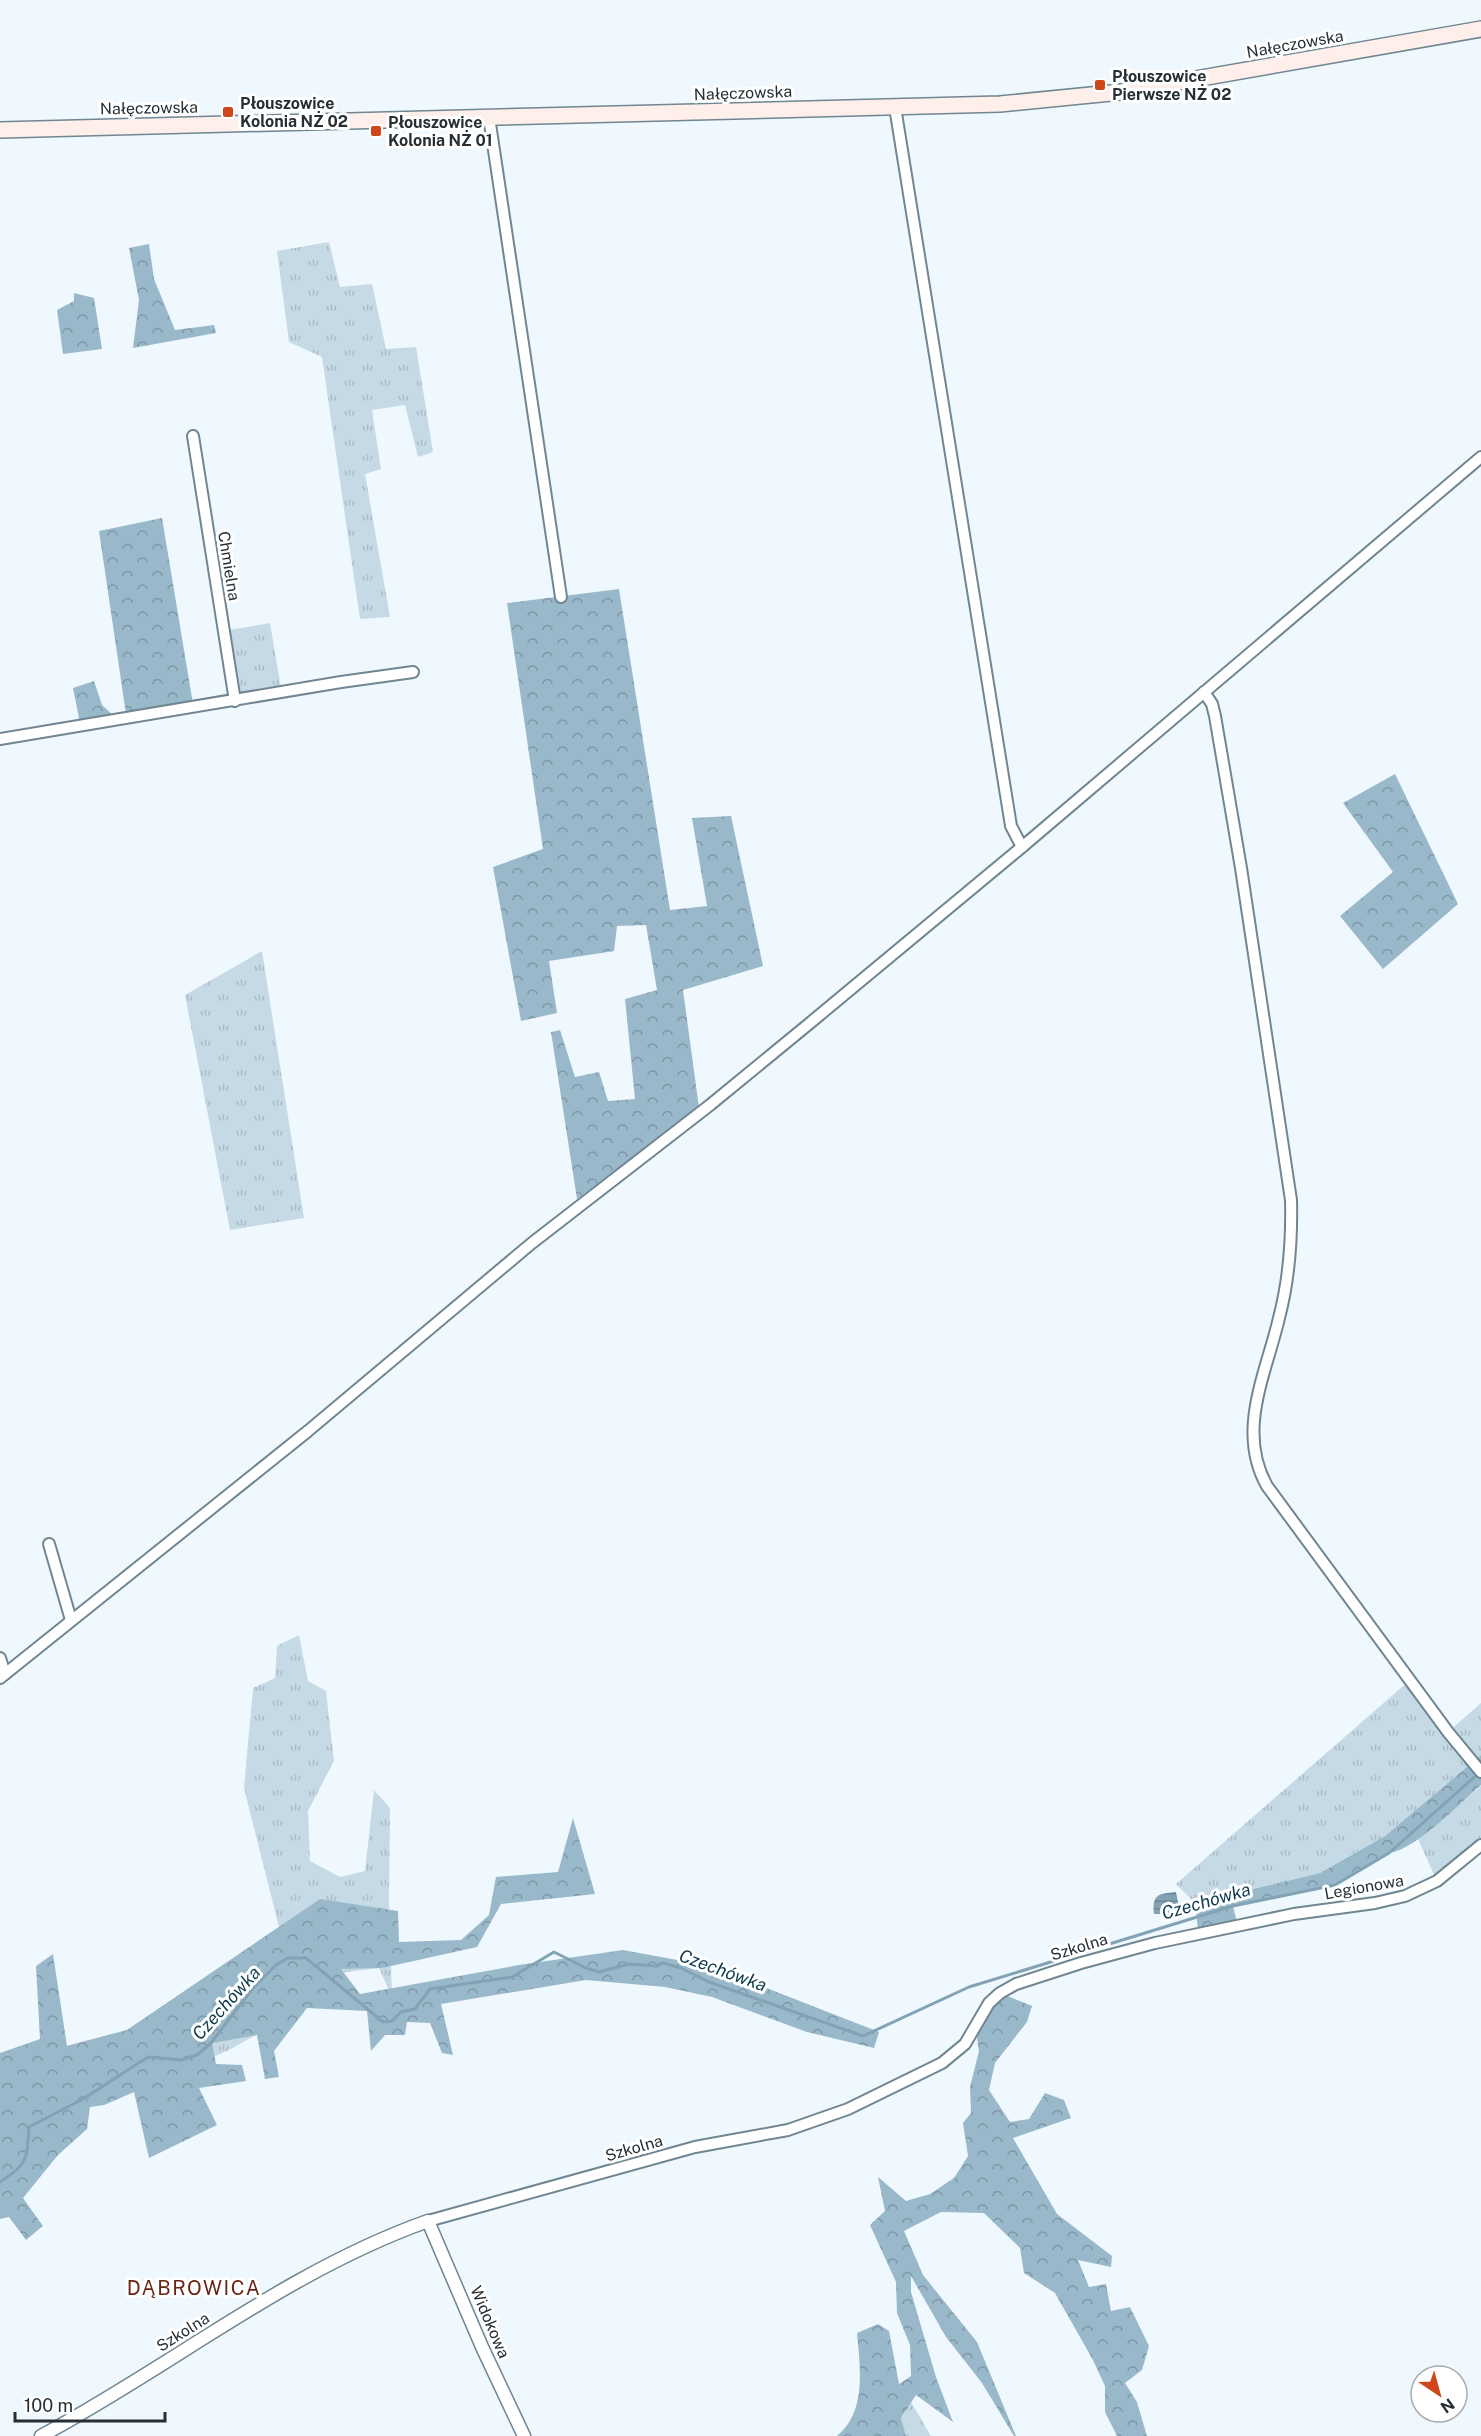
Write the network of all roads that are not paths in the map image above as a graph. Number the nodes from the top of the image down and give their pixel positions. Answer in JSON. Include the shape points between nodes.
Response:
{"nodes":[{"id":1,"x":1481,"y":29,"type":"edge"},
{"id":2,"x":895,"y":107,"type":"junction"},
{"id":3,"x":489,"y":117,"type":"junction"},
{"id":4,"x":0,"y":130,"type":"edge"},
{"id":5,"x":193,"y":436,"type":"dead end"},
{"id":6,"x":1481,"y":457,"type":"edge"},
{"id":7,"x":561,"y":597,"type":"dead end"},
{"id":8,"x":413,"y":672,"type":"dead end"},
{"id":9,"x":1203,"y":692,"type":"junction"},
{"id":10,"x":235,"y":701,"type":"junction"},
{"id":11,"x":0,"y":740,"type":"edge"},
{"id":12,"x":1022,"y":847,"type":"junction"},
{"id":13,"x":49,"y":1544,"type":"dead end"},
{"id":14,"x":71,"y":1620,"type":"junction"},
{"id":15,"x":0,"y":1658,"type":"edge"},
{"id":16,"x":3,"y":1676,"type":"edge"},
{"id":17,"x":1481,"y":1772,"type":"edge"},
{"id":18,"x":1481,"y":1845,"type":"edge"},
{"id":19,"x":1237,"y":1926,"type":"joint"},
{"id":20,"x":428,"y":2221,"type":"junction"},
{"id":21,"x":41,"y":2436,"type":"edge"},
{"id":22,"x":524,"y":2436,"type":"edge"}],
"edges":[{"from":1,"to":2,"type":"main road","name":"Nałęczowska","via":[[1110,93],[1000,104]]},
{"from":2,"to":3,"type":"main road","name":"Nałęczowska"},
{"from":2,"to":12,"type":"street","via":[[1011,826]]},
{"from":3,"to":4,"type":"main road","name":"Nałęczowska"},
{"from":3,"to":7,"type":"street"},
{"from":5,"to":10,"type":"street","name":"Chmielna"},
{"from":6,"to":9,"type":"street"},
{"from":8,"to":10,"type":"street"},
{"from":9,"to":12,"type":"street"},
{"from":9,"to":17,"type":"street","via":[[1215,716],[1291,1200],[1286,1281],[1260,1385],[1254,1428],[1255,1459],[1267,1486]]},
{"from":10,"to":11,"type":"street"},
{"from":12,"to":14,"type":"street","via":[[725,1093],[532,1243],[308,1431]]},
{"from":13,"to":14,"type":"street"},
{"from":14,"to":16,"type":"street"},
{"from":15,"to":16,"type":"street"},
{"from":18,"to":19,"type":"street","name":"Legionowa","via":[[1437,1881],[1405,1896]]},
{"from":19,"to":20,"type":"street","name":"Szkolna","via":[[1155,1942],[1016,1984],[988,2003],[965,2044],[942,2063],[848,2109],[788,2130],[695,2147]]},
{"from":20,"to":21,"type":"street","name":"Szkolna","via":[[378,2240],[301,2278]]},
{"from":20,"to":22,"type":"street","name":"Widokowa"}]}
